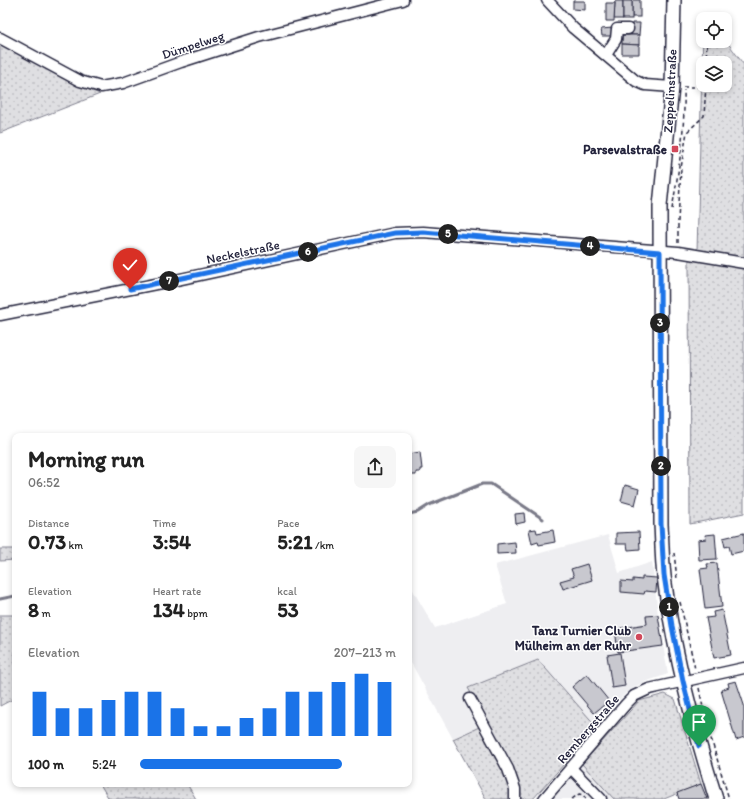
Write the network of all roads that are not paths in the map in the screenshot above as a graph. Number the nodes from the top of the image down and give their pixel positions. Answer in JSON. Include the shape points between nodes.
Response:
{"nodes":[{"id":1,"x":403,"y":0,"type":"edge"},
{"id":2,"x":547,"y":0,"type":"edge"},
{"id":3,"x":674,"y":0,"type":"edge"},
{"id":4,"x":628,"y":29,"type":"dead end"},
{"id":5,"x":0,"y":38,"type":"edge"},
{"id":6,"x":606,"y":56,"type":"junction"},
{"id":7,"x":680,"y":85,"type":"junction"},
{"id":8,"x":660,"y":252,"type":"junction"},
{"id":9,"x":744,"y":263,"type":"edge"},
{"id":10,"x":0,"y":315,"type":"edge"},
{"id":11,"x":744,"y":668,"type":"edge"},
{"id":12,"x":683,"y":681,"type":"junction"},
{"id":13,"x":470,"y":699,"type":"dead end"},
{"id":14,"x":571,"y":768,"type":"junction"},
{"id":15,"x":516,"y":799,"type":"edge"},
{"id":16,"x":544,"y":799,"type":"edge"},
{"id":17,"x":601,"y":799,"type":"edge"},
{"id":18,"x":716,"y":799,"type":"edge"}],
"edges":[{"from":1,"to":5,"type":"street","name":"Dümpelweg","via":[[259,37],[123,83],[101,87],[80,81]]},
{"from":2,"to":6,"type":"street","via":[[572,28]]},
{"from":3,"to":7,"type":"main road","name":"Zeppelinstraße"},
{"from":4,"to":6,"type":"street","via":[[617,29],[616,39]]},
{"from":6,"to":7,"type":"street","via":[[636,81],[645,85]]},
{"from":7,"to":8,"type":"main road","name":"Zeppelinstraße","via":[[660,206]]},
{"from":8,"to":9,"type":"street","name":"Neckelstraße","via":[[678,252]]},
{"from":8,"to":10,"type":"street","name":"Neckelstraße","via":[[423,232],[395,233]]},
{"from":8,"to":12,"type":"main road","name":"Zeppelinstraße","via":[[661,524],[664,575]]},
{"from":11,"to":12,"type":"street","name":"Rembergstraße"},
{"from":12,"to":14,"type":"street","name":"Rembergstraße","via":[[649,689],[634,696]]},
{"from":12,"to":18,"type":"main road","name":"Zeppelinstraße","via":[[699,746]]},
{"from":13,"to":15,"type":"street","via":[[508,769]]},
{"from":14,"to":16,"type":"street","name":"Rembergstraße"},
{"from":14,"to":17,"type":"street"}]}
